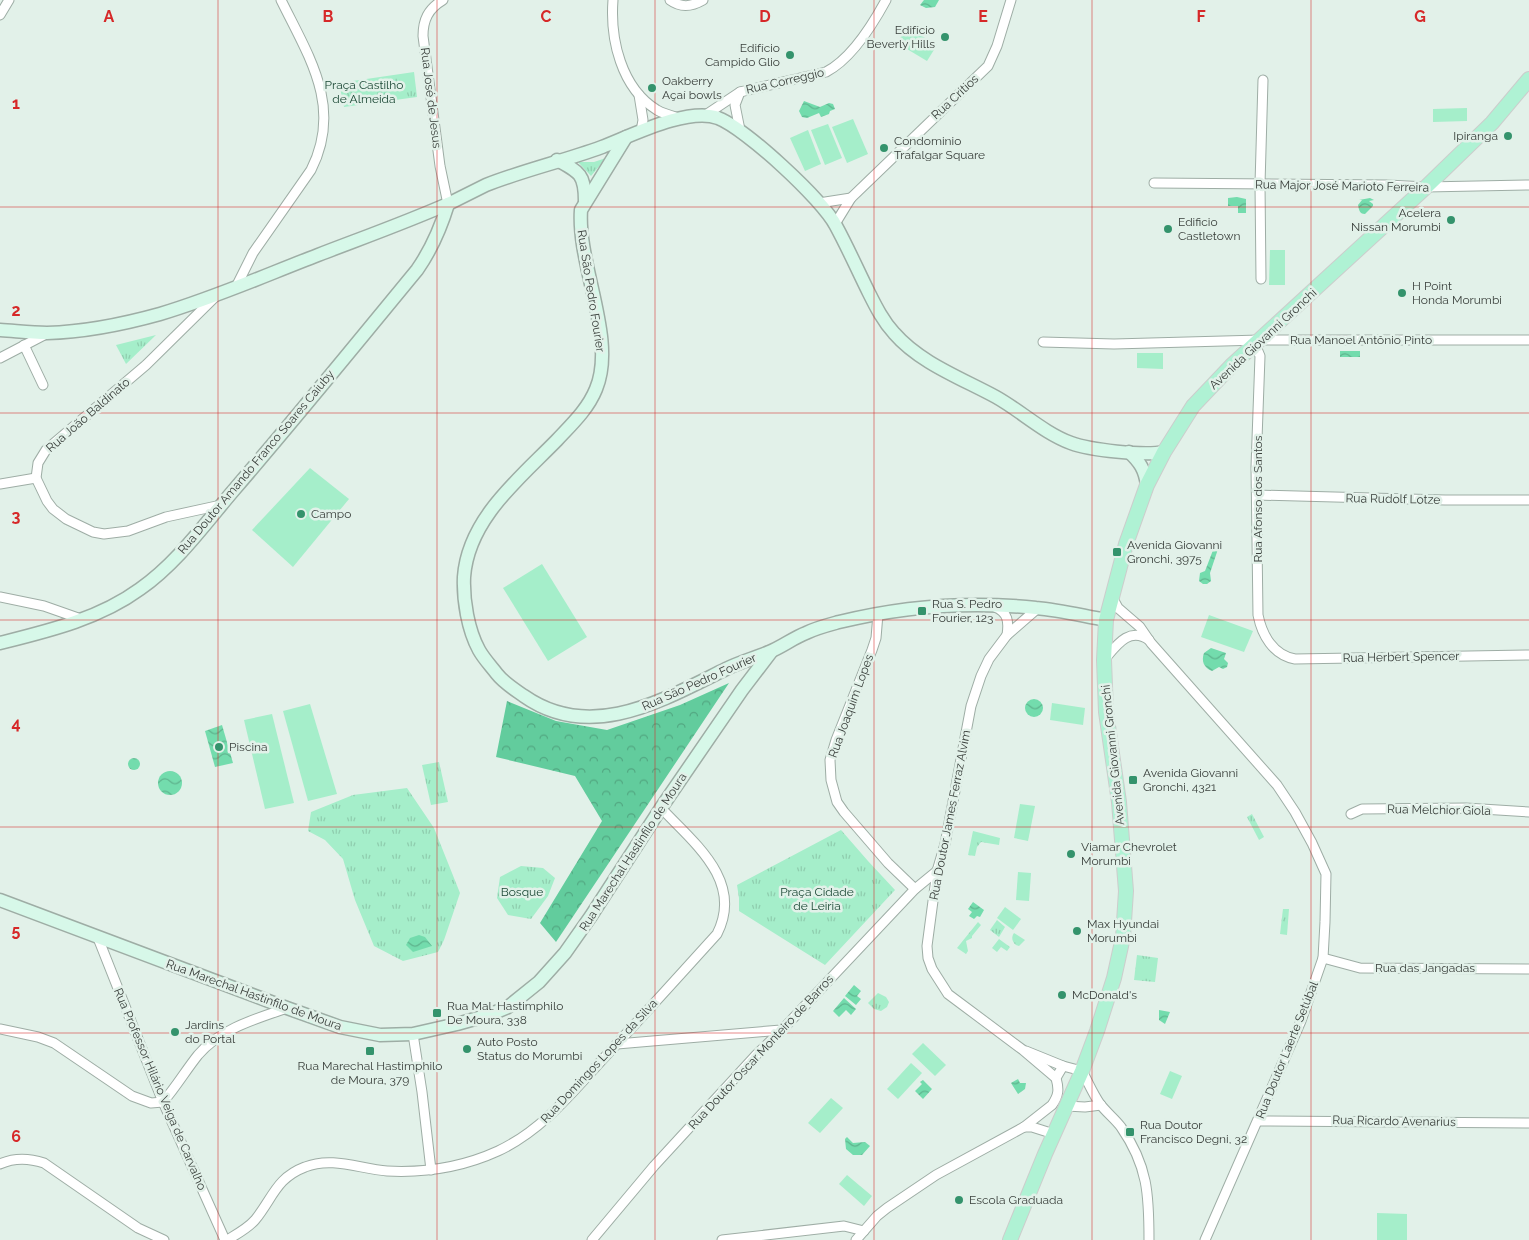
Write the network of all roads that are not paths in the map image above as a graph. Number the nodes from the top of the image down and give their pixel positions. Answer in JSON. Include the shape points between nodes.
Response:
{"nodes":[{"id":1,"x":9,"y":0,"type":"edge"},
{"id":2,"x":281,"y":0,"type":"edge"},
{"id":3,"x":443,"y":0,"type":"edge"},
{"id":4,"x":613,"y":0,"type":"edge"},
{"id":5,"x":670,"y":0,"type":"edge"},
{"id":6,"x":703,"y":0,"type":"edge"},
{"id":7,"x":886,"y":0,"type":"edge"},
{"id":8,"x":1011,"y":0,"type":"edge"},
{"id":9,"x":0,"y":15,"type":"edge"},
{"id":10,"x":1529,"y":79,"type":"edge"},
{"id":11,"x":1263,"y":80,"type":"dead end"},
{"id":12,"x":740,"y":92,"type":"junction"},
{"id":13,"x":639,"y":95,"type":"junction"},
{"id":14,"x":704,"y":116,"type":"junction"},
{"id":15,"x":682,"y":119,"type":"junction"},
{"id":16,"x":740,"y":130,"type":"junction"},
{"id":17,"x":641,"y":131,"type":"junction"},
{"id":18,"x":626,"y":137,"type":"junction"},
{"id":19,"x":557,"y":160,"type":"junction"},
{"id":20,"x":1154,"y":183,"type":"dead end"},
{"id":21,"x":1260,"y":184,"type":"junction"},
{"id":22,"x":1529,"y":185,"type":"edge"},
{"id":23,"x":1426,"y":188,"type":"junction"},
{"id":24,"x":850,"y":198,"type":"junction"},
{"id":25,"x":585,"y":201,"type":"junction"},
{"id":26,"x":819,"y":203,"type":"junction"},
{"id":27,"x":448,"y":204,"type":"junction"},
{"id":28,"x":835,"y":224,"type":"junction"},
{"id":29,"x":1261,"y":279,"type":"dead end"},
{"id":30,"x":236,"y":287,"type":"junction"},
{"id":31,"x":218,"y":294,"type":"junction"},
{"id":32,"x":0,"y":330,"type":"edge"},
{"id":33,"x":48,"y":333,"type":"junction"},
{"id":34,"x":1529,"y":340,"type":"edge"},
{"id":35,"x":1043,"y":342,"type":"dead end"},
{"id":36,"x":1257,"y":342,"type":"junction"},
{"id":37,"x":24,"y":345,"type":"junction"},
{"id":38,"x":0,"y":358,"type":"edge"},
{"id":39,"x":43,"y":385,"type":"dead end"},
{"id":40,"x":1129,"y":452,"type":"junction"},
{"id":41,"x":1164,"y":452,"type":"junction"},
{"id":42,"x":36,"y":478,"type":"junction"},
{"id":43,"x":0,"y":484,"type":"edge"},
{"id":44,"x":1147,"y":485,"type":"junction"},
{"id":45,"x":1256,"y":495,"type":"junction"},
{"id":46,"x":1529,"y":500,"type":"edge"},
{"id":47,"x":221,"y":505,"type":"junction"},
{"id":48,"x":0,"y":597,"type":"edge"},
{"id":49,"x":1112,"y":597,"type":"junction"},
{"id":50,"x":988,"y":604,"type":"junction"},
{"id":51,"x":1038,"y":608,"type":"junction"},
{"id":52,"x":878,"y":614,"type":"junction"},
{"id":53,"x":81,"y":619,"type":"junction"},
{"id":54,"x":1106,"y":620,"type":"junction"},
{"id":55,"x":1007,"y":635,"type":"junction"},
{"id":56,"x":1150,"y":642,"type":"junction"},
{"id":57,"x":0,"y":643,"type":"edge"},
{"id":58,"x":1276,"y":650,"type":"joint"},
{"id":59,"x":772,"y":651,"type":"junction"},
{"id":60,"x":1529,"y":655,"type":"edge"},
{"id":61,"x":1104,"y":660,"type":"junction"},
{"id":62,"x":728,"y":668,"type":"junction"},
{"id":63,"x":742,"y":690,"type":"junction"},
{"id":64,"x":661,"y":808,"type":"junction"},
{"id":65,"x":1529,"y":812,"type":"edge"},
{"id":66,"x":1351,"y":814,"type":"dead end"},
{"id":67,"x":937,"y":871,"type":"junction"},
{"id":68,"x":915,"y":888,"type":"junction"},
{"id":69,"x":0,"y":900,"type":"edge"},
{"id":70,"x":98,"y":938,"type":"junction"},
{"id":71,"x":1323,"y":958,"type":"junction"},
{"id":72,"x":1529,"y":969,"type":"edge"},
{"id":73,"x":287,"y":1008,"type":"junction"},
{"id":74,"x":0,"y":1029,"type":"edge"},
{"id":75,"x":782,"y":1030,"type":"junction"},
{"id":76,"x":413,"y":1034,"type":"junction"},
{"id":77,"x":617,"y":1044,"type":"junction"},
{"id":78,"x":1024,"y":1050,"type":"junction"},
{"id":79,"x":1063,"y":1066,"type":"junction"},
{"id":80,"x":1082,"y":1071,"type":"junction"},
{"id":81,"x":1056,"y":1078,"type":"junction"},
{"id":82,"x":163,"y":1102,"type":"junction"},
{"id":83,"x":1101,"y":1105,"type":"junction"},
{"id":84,"x":1066,"y":1106,"type":"junction"},
{"id":85,"x":1258,"y":1121,"type":"junction"},
{"id":86,"x":1529,"y":1123,"type":"edge"},
{"id":87,"x":1024,"y":1127,"type":"junction"},
{"id":88,"x":1054,"y":1134,"type":"junction"},
{"id":89,"x":0,"y":1164,"type":"edge"},
{"id":90,"x":431,"y":1170,"type":"junction"},
{"id":91,"x":864,"y":1230,"type":"junction"},
{"id":92,"x":164,"y":1240,"type":"edge"},
{"id":93,"x":226,"y":1240,"type":"edge"},
{"id":94,"x":592,"y":1240,"type":"edge"},
{"id":95,"x":722,"y":1240,"type":"edge"},
{"id":96,"x":856,"y":1240,"type":"edge"},
{"id":97,"x":1010,"y":1240,"type":"edge"},
{"id":98,"x":1149,"y":1240,"type":"edge"},
{"id":99,"x":1205,"y":1240,"type":"edge"}],
"edges":[{"from":1,"to":9,"type":"street"},
{"from":2,"to":30,"type":"street","via":[[317,75],[322,95],[324,133],[311,170],[253,252]]},
{"from":3,"to":27,"type":"street","name":"Rua José de Jesus","via":[[426,17],[423,36]]},
{"from":4,"to":13,"type":"street","via":[[615,39],[623,70]]},
{"from":5,"to":6,"type":"street","via":[[681,6]]},
{"from":7,"to":12,"type":"street","name":"Rua Correggio","via":[[863,37],[826,72]]},
{"from":8,"to":24,"type":"street","name":"Rua Critios","via":[[988,66]]},
{"from":10,"to":23,"type":"main road","name":"Avenida Giovanni Gronchi","via":[[1492,123]]},
{"from":11,"to":21,"type":"street"},
{"from":12,"to":14,"type":"street","name":"Rua Correggio"},
{"from":12,"to":16,"type":"street","name":"Rua Correggio","via":[[735,105]]},
{"from":13,"to":15,"type":"street","via":[[656,110]]},
{"from":13,"to":17,"type":"street","via":[[643,120]]},
{"from":14,"to":15,"type":"street"},
{"from":14,"to":16,"type":"street","via":[[717,118]]},
{"from":15,"to":17,"type":"street"},
{"from":16,"to":26,"type":"street"},
{"from":17,"to":18,"type":"street"},
{"from":18,"to":19,"type":"street"},
{"from":18,"to":25,"type":"street","name":"Rua São Pedro Fourier"},
{"from":19,"to":25,"type":"street","name":"Rua São Pedro Fourier","via":[[578,171],[584,184]]},
{"from":19,"to":27,"type":"street"},
{"from":20,"to":21,"type":"street","name":"Rua Major José Marioto Ferreira"},
{"from":21,"to":23,"type":"street","name":"Rua Major José Marioto Ferreira"},
{"from":21,"to":29,"type":"street"},
{"from":22,"to":23,"type":"street","name":"Rua Major José Marioto Ferreira"},
{"from":23,"to":36,"type":"main road","name":"Avenida Giovanni Gronchi"},
{"from":24,"to":26,"type":"street"},
{"from":24,"to":28,"type":"street","name":"Rua Critios"},
{"from":25,"to":62,"type":"street","name":"Rua São Pedro Fourier","via":[[580,225],[602,356],[597,388],[580,414],[500,499],[476,532],[470,545],[464,579],[470,626],[479,650],[503,681],[548,709],[584,717],[622,714]]},
{"from":26,"to":28,"type":"street"},
{"from":27,"to":30,"type":"street"},
{"from":27,"to":47,"type":"street","name":"Rua Doutor Amando Franco Soares Caiuby","via":[[426,257],[417,270]]},
{"from":28,"to":40,"type":"street","via":[[881,316],[894,334],[914,351],[997,398],[1055,436],[1086,447]]},
{"from":30,"to":31,"type":"street"},
{"from":31,"to":33,"type":"street","via":[[159,314],[95,328]]},
{"from":31,"to":42,"type":"street","name":"Rua João Baldinato","via":[[146,365],[46,450],[38,464]]},
{"from":32,"to":33,"type":"street"},
{"from":33,"to":37,"type":"street"},
{"from":34,"to":36,"type":"street","name":"Rua Manoel Antônio Pinto"},
{"from":35,"to":36,"type":"street","name":"Rua Manoel Antônio Pinto"},
{"from":36,"to":41,"type":"main road","name":"Avenida Giovanni Gronchi","via":[[1193,406]]},
{"from":36,"to":45,"type":"street","name":"Rua Afonso dos Santos","via":[[1260,356]]},
{"from":37,"to":38,"type":"street"},
{"from":37,"to":39,"type":"street"},
{"from":40,"to":41,"type":"street"},
{"from":40,"to":44,"type":"street","via":[[1141,464]]},
{"from":41,"to":44,"type":"main road","name":"Avenida Giovanni Gronchi"},
{"from":42,"to":43,"type":"street"},
{"from":42,"to":47,"type":"street","via":[[53,509],[66,519],[99,533],[128,532],[166,517]]},
{"from":44,"to":49,"type":"main road","name":"Avenida Giovanni Gronchi"},
{"from":45,"to":46,"type":"street","name":"Rua Rudolf Lotze"},
{"from":45,"to":58,"type":"street","name":"Rua Afonso dos Santos","via":[[1258,615],[1262,631]]},
{"from":47,"to":53,"type":"street","name":"Rua Doutor Amando Franco Soares Caiuby","via":[[186,547],[140,590]]},
{"from":48,"to":53,"type":"street","via":[[44,606]]},
{"from":49,"to":54,"type":"main road","name":"Avenida Giovanni Gronchi"},
{"from":49,"to":56,"type":"street","name":"Rua Doutor Laerte Setúbal","via":[[1118,608],[1140,627]]},
{"from":50,"to":51,"type":"street","name":"Rua São Pedro Fourier"},
{"from":50,"to":52,"type":"street","name":"Rua São Pedro Fourier","via":[[920,607]]},
{"from":50,"to":55,"type":"street","via":[[1003,611],[1007,618]]},
{"from":51,"to":54,"type":"street","name":"Rua São Pedro Fourier"},
{"from":51,"to":55,"type":"street","name":"Rua Doutor James Ferraz Alvim"},
{"from":52,"to":59,"type":"street","name":"Rua São Pedro Fourier","via":[[804,633]]},
{"from":52,"to":68,"type":"street","name":"Rua Joaquim Lopes","via":[[876,638],[830,760],[830,780],[844,812],[888,863]]},
{"from":53,"to":57,"type":"street","name":"Rua Doutor Amando Franco Soares Caiuby","via":[[58,629]]},
{"from":54,"to":61,"type":"main road","name":"Avenida Giovanni Gronchi"},
{"from":55,"to":67,"type":"street","name":"Rua Doutor James Ferraz Alvim","via":[[989,659],[976,689]]},
{"from":56,"to":61,"type":"street","via":[[1135,634],[1127,637],[1120,640]]},
{"from":56,"to":71,"type":"street","name":"Rua Doutor Laerte Setúbal","via":[[1277,785],[1312,843],[1326,874]]},
{"from":58,"to":60,"type":"street","name":"Rua Herbert Spencer","via":[[1295,659]]},
{"from":59,"to":62,"type":"street","name":"Rua São Pedro Fourier"},
{"from":59,"to":63,"type":"street","name":"Rua Marechal Hastinfilo de Moura"},
{"from":61,"to":80,"type":"main road","name":"Avenida Giovanni Gronchi","via":[[1106,712],[1119,802],[1126,891],[1123,937],[1114,978]]},
{"from":62,"to":63,"type":"street","via":[[738,676]]},
{"from":63,"to":64,"type":"street","name":"Rua Marechal Hastinfilo de Moura"},
{"from":64,"to":76,"type":"street","name":"Rua Marechal Hastinfilo de Moura","via":[[591,916],[539,982],[508,1008]]},
{"from":64,"to":77,"type":"street","name":"Rua Domingos Lopes da Silva","via":[[718,874],[725,896],[724,917],[717,934]]},
{"from":65,"to":66,"type":"street","name":"Rua Melchior Giola","via":[[1466,808],[1362,809]]},
{"from":67,"to":68,"type":"street","name":"Rua Doutor Oscar Monteiro de Barros"},
{"from":67,"to":78,"type":"street","name":"Rua Doutor James Ferraz Alvim","via":[[927,946],[932,969],[948,994]]},
{"from":68,"to":75,"type":"street","name":"Rua Doutor Oscar Monteiro de Barros"},
{"from":69,"to":70,"type":"street","name":"Rua Marechal Hastinfilo de Moura"},
{"from":70,"to":73,"type":"street","name":"Rua Marechal Hastinfilo de Moura"},
{"from":70,"to":82,"type":"street","name":"Rua Professor Hilário Veiga de Carvalho"},
{"from":71,"to":72,"type":"street","name":"Rua das Jangadas","via":[[1360,968]]},
{"from":71,"to":85,"type":"street","name":"Rua Doutor Laerte Setúbal","via":[[1301,1021]]},
{"from":73,"to":76,"type":"street","name":"Rua Marechal Hastinfilo de Moura","via":[[380,1036]]},
{"from":73,"to":82,"type":"street","via":[[226,1032],[211,1042]]},
{"from":74,"to":82,"type":"street","via":[[54,1043],[132,1096],[151,1103]]},
{"from":75,"to":77,"type":"street"},
{"from":75,"to":94,"type":"street","name":"Rua Doutor Oscar Monteiro de Barros","via":[[661,1159]]},
{"from":76,"to":90,"type":"street"},
{"from":77,"to":90,"type":"street","name":"Rua Domingos Lopes da Silva","via":[[553,1114],[519,1139],[481,1159]]},
{"from":78,"to":79,"type":"street","name":"Rua Doutor James Ferraz Alvim"},
{"from":78,"to":81,"type":"street","name":"Rua Doutor James Ferraz Alvim"},
{"from":79,"to":80,"type":"street","name":"Rua Doutor James Ferraz Alvim"},
{"from":79,"to":81,"type":"street"},
{"from":80,"to":83,"type":"street"},
{"from":80,"to":84,"type":"main road","name":"Avenida Giovanni Gronchi"},
{"from":81,"to":87,"type":"street","via":[[1059,1090],[1056,1100]]},
{"from":82,"to":93,"type":"street","name":"Rua Professor Hilário Veiga de Carvalho"},
{"from":83,"to":84,"type":"street"},
{"from":83,"to":98,"type":"street","via":[[1120,1126],[1138,1156],[1149,1199]]},
{"from":84,"to":88,"type":"main road","name":"Avenida Giovanni Gronchi"},
{"from":85,"to":86,"type":"street","name":"Rua Ricardo Avenarius"},
{"from":85,"to":99,"type":"street","name":"Rua Doutor Laerte Setúbal"},
{"from":87,"to":88,"type":"street"},
{"from":87,"to":91,"type":"street","via":[[936,1175],[887,1208]]},
{"from":88,"to":97,"type":"main road","name":"Avenida Giovanni Gronchi"},
{"from":89,"to":92,"type":"street","via":[[19,1159],[44,1163],[138,1228]]},
{"from":90,"to":93,"type":"street","name":"Rua Domingos Lopes da Silva","via":[[388,1171],[335,1162],[306,1166],[280,1182],[253,1222]]},
{"from":91,"to":95,"type":"street","via":[[844,1226]]},
{"from":91,"to":96,"type":"street"}]}
